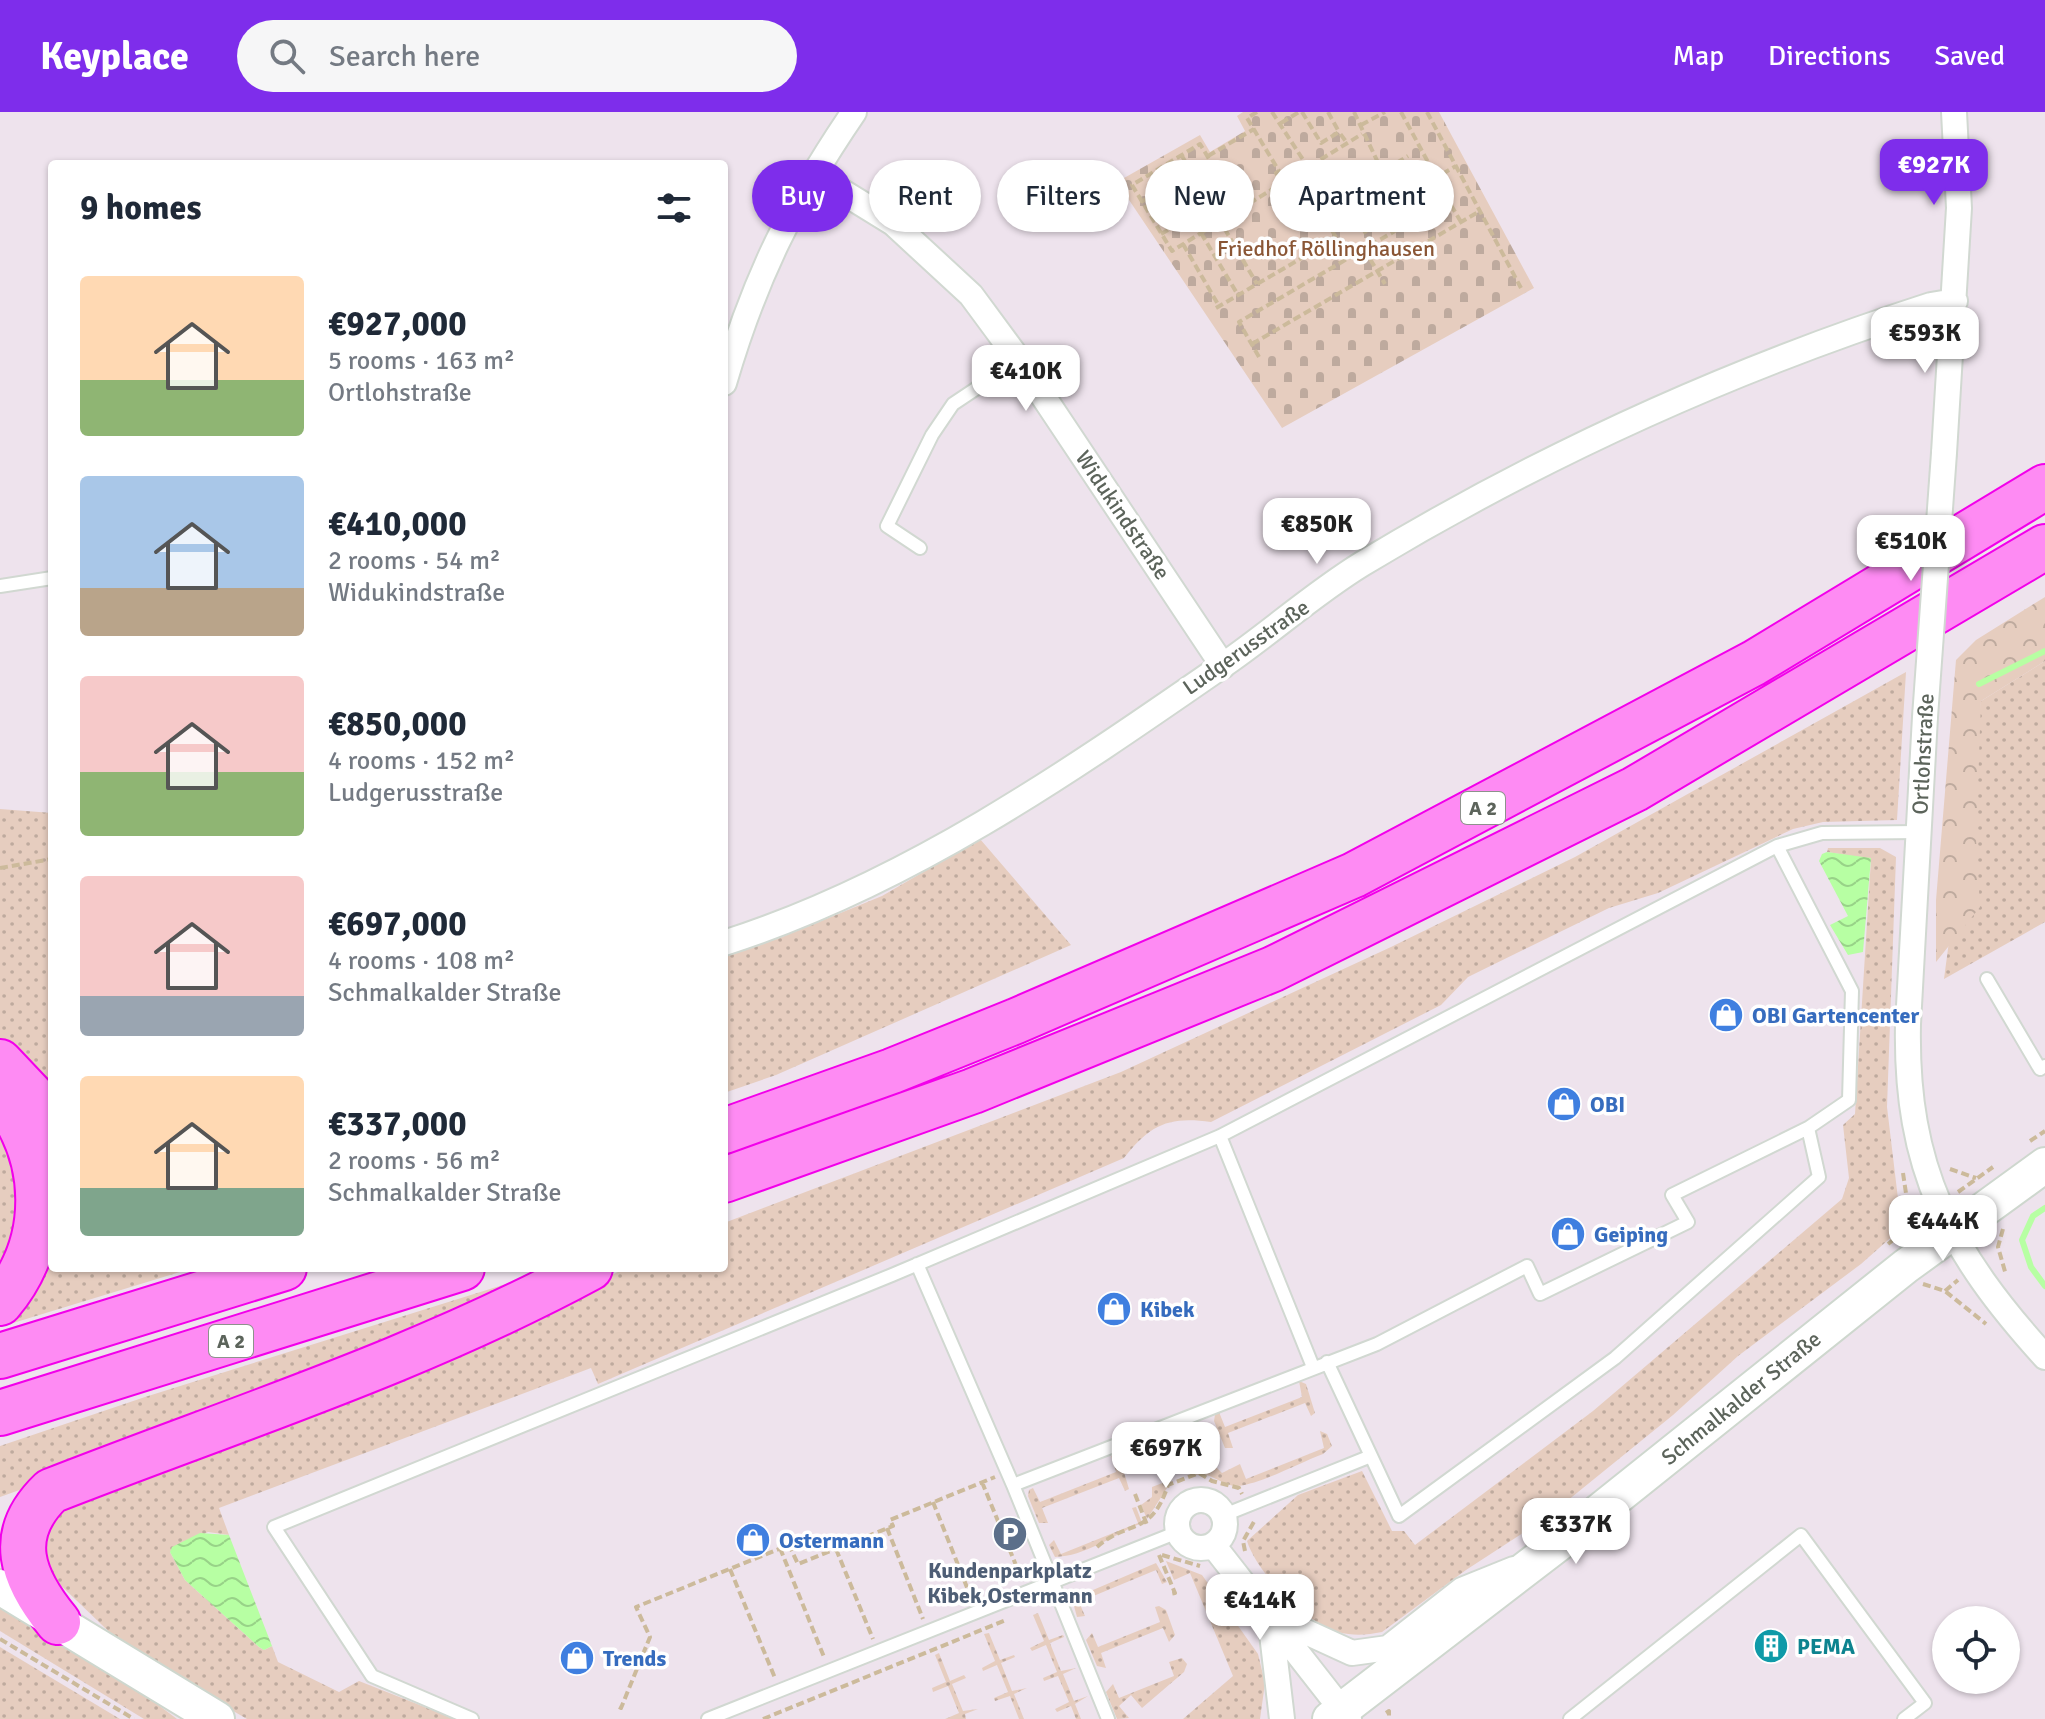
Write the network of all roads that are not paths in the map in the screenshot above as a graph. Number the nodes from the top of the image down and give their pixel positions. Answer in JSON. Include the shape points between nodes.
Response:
{"nodes":[{"id":1,"x":854,"y":112,"type":"edge"},
{"id":2,"x":1954,"y":112,"type":"edge"},
{"id":3,"x":821,"y":160,"type":"edge"},
{"id":4,"x":853,"y":198,"type":"edge"},
{"id":5,"x":780,"y":232,"type":"edge"},
{"id":6,"x":1955,"y":301,"type":"junction"},
{"id":7,"x":1019,"y":360,"type":"junction"},
{"id":8,"x":728,"y":369,"type":"edge"},
{"id":9,"x":2045,"y":487,"type":"edge"},
{"id":10,"x":2045,"y":547,"type":"edge"},
{"id":11,"x":920,"y":548,"type":"dead end"},
{"id":12,"x":48,"y":579,"type":"edge"},
{"id":13,"x":0,"y":586,"type":"edge"},
{"id":14,"x":1223,"y":666,"type":"junction"},
{"id":15,"x":1919,"y":832,"type":"junction"},
{"id":16,"x":1777,"y":846,"type":"junction"},
{"id":17,"x":728,"y":942,"type":"edge"},
{"id":18,"x":1987,"y":979,"type":"dead end"},
{"id":19,"x":0,"y":1062,"type":"edge"},
{"id":20,"x":2045,"y":1066,"type":"edge"},
{"id":21,"x":0,"y":1095,"type":"edge"},
{"id":22,"x":48,"y":1113,"type":"edge"},
{"id":23,"x":1808,"y":1128,"type":"junction"},
{"id":24,"x":728,"y":1130,"type":"edge"},
{"id":25,"x":1220,"y":1136,"type":"junction"},
{"id":26,"x":821,"y":1147,"type":"junction"},
{"id":27,"x":2034,"y":1156,"type":"edge"},
{"id":28,"x":728,"y":1179,"type":"edge"},
{"id":29,"x":728,"y":1195,"type":"edge"},
{"id":30,"x":1944,"y":1219,"type":"junction"},
{"id":31,"x":917,"y":1264,"type":"junction"},
{"id":32,"x":271,"y":1272,"type":"edge"},
{"id":33,"x":449,"y":1272,"type":"edge"},
{"id":34,"x":582,"y":1272,"type":"edge"},
{"id":35,"x":0,"y":1303,"type":"edge"},
{"id":36,"x":0,"y":1356,"type":"edge"},
{"id":37,"x":2045,"y":1357,"type":"edge"},
{"id":38,"x":1327,"y":1362,"type":"junction"},
{"id":39,"x":1313,"y":1367,"type":"junction"},
{"id":40,"x":0,"y":1413,"type":"edge"},
{"id":41,"x":1371,"y":1456,"type":"junction"},
{"id":42,"x":1010,"y":1478,"type":"junction"},
{"id":43,"x":51,"y":1491,"type":"junction"},
{"id":44,"x":0,"y":1509,"type":"edge"},
{"id":45,"x":1224,"y":1515,"type":"junction"},
{"id":46,"x":1178,"y":1532,"type":"junction"},
{"id":47,"x":1213,"y":1545,"type":"junction"},
{"id":48,"x":1526,"y":1566,"type":"junction"},
{"id":49,"x":1052,"y":1581,"type":"junction"},
{"id":50,"x":0,"y":1587,"type":"edge"},
{"id":51,"x":1269,"y":1615,"type":"junction"},
{"id":52,"x":58,"y":1622,"type":"junction"},
{"id":53,"x":1340,"y":1716,"type":"edge"},
{"id":54,"x":217,"y":1719,"type":"edge"},
{"id":55,"x":472,"y":1719,"type":"edge"},
{"id":56,"x":708,"y":1719,"type":"edge"},
{"id":57,"x":1108,"y":1719,"type":"edge"},
{"id":58,"x":1282,"y":1719,"type":"edge"},
{"id":59,"x":1570,"y":1719,"type":"edge"},
{"id":60,"x":1904,"y":1719,"type":"edge"}],
"edges":[{"from":1,"to":3,"type":"street"},
{"from":2,"to":6,"type":"street","name":"Ortlohstraße","via":[[1959,208]]},
{"from":4,"to":7,"type":"street","name":"Widukindstraße","via":[[893,223],[971,295]]},
{"from":5,"to":8,"type":"street"},
{"from":6,"to":14,"type":"street","name":"Ludgerusstraße","via":[[1756,365],[1575,445],[1359,566]]},
{"from":6,"to":15,"type":"street","name":"Ortlohstraße","bridge":true},
{"from":7,"to":11,"type":"lane","via":[[953,404],[932,435],[887,526]]},
{"from":7,"to":14,"type":"street","name":"Widukindstraße"},
{"from":9,"to":24,"type":"highway","number":"A 2","via":[[1754,663],[1354,875],[1016,1021]]},
{"from":10,"to":26,"type":"highway","number":"A 2","via":[[1635,789],[1287,962],[1120,1033]]},
{"from":12,"to":13,"type":"lane"},
{"from":14,"to":17,"type":"street","name":"Ludgerusstraße","via":[[982,825],[889,877],[789,922]]},
{"from":15,"to":16,"type":"lane","via":[[1822,833]]},
{"from":15,"to":30,"type":"street","name":"Ortlohstraße","via":[[1907,1074],[1913,1129]]},
{"from":16,"to":23,"type":"lane","via":[[1852,991],[1849,1100]]},
{"from":16,"to":25,"type":"lane"},
{"from":18,"to":20,"type":"lane","via":[[2040,1069]]},
{"from":19,"to":22,"type":"highway"},
{"from":21,"to":35,"type":"highway","via":[[27,1139],[40,1199],[29,1254]]},
{"from":23,"to":38,"type":"lane","via":[[1672,1195],[1688,1222],[1586,1273],[1540,1294],[1527,1266],[1377,1344]]},
{"from":23,"to":41,"type":"lane","via":[[1819,1177],[1615,1358],[1399,1516]]},
{"from":25,"to":31,"type":"lane"},
{"from":25,"to":39,"type":"lane"},
{"from":26,"to":28,"type":"highway","number":"A 2"},
{"from":26,"to":29,"type":"highway"},
{"from":27,"to":30,"type":"main road","name":"Schmalkalder Straße"},
{"from":30,"to":37,"type":"street","name":"Ortlohstraße","via":[[1993,1300]]},
{"from":30,"to":48,"type":"main road","name":"Schmalkalder Straße","via":[[1890,1254],[1562,1541]]},
{"from":31,"to":42,"type":"lane"},
{"from":31,"to":55,"type":"lane","via":[[274,1527],[372,1676]]},
{"from":32,"to":36,"type":"highway","number":"A 2"},
{"from":33,"to":40,"type":"highway","number":"A 2"},
{"from":34,"to":43,"type":"highway","via":[[351,1379]]},
{"from":38,"to":39,"type":"lane"},
{"from":38,"to":41,"type":"lane"},
{"from":39,"to":42,"type":"lane"},
{"from":41,"to":45,"type":"lane"},
{"from":42,"to":49,"type":"lane"},
{"from":43,"to":44,"type":"highway"},
{"from":43,"to":52,"type":"highway","via":[[33,1508],[24,1530],[23,1554],[33,1588]]},
{"from":45,"to":46,"type":"street","via":[[1214,1503],[1191,1501],[1177,1517]]},
{"from":45,"to":47,"type":"street","via":[[1225,1529]]},
{"from":46,"to":47,"type":"street","via":[[1192,1547]]},
{"from":46,"to":49,"type":"lane"},
{"from":47,"to":51,"type":"street","name":"Schmalkalder Straße"},
{"from":48,"to":51,"type":"street","via":[[1462,1590],[1388,1648],[1352,1653]]},
{"from":48,"to":53,"type":"main road","name":"Schmalkalder Straße"},
{"from":49,"to":56,"type":"lane"},
{"from":49,"to":57,"type":"lane"},
{"from":50,"to":52,"type":"main road"},
{"from":51,"to":53,"type":"street","name":"Schmalkalder Straße"},
{"from":51,"to":58,"type":"street"},
{"from":52,"to":54,"type":"main road"},
{"from":59,"to":60,"type":"lane","via":[[1801,1535],[1925,1703]]}]}
